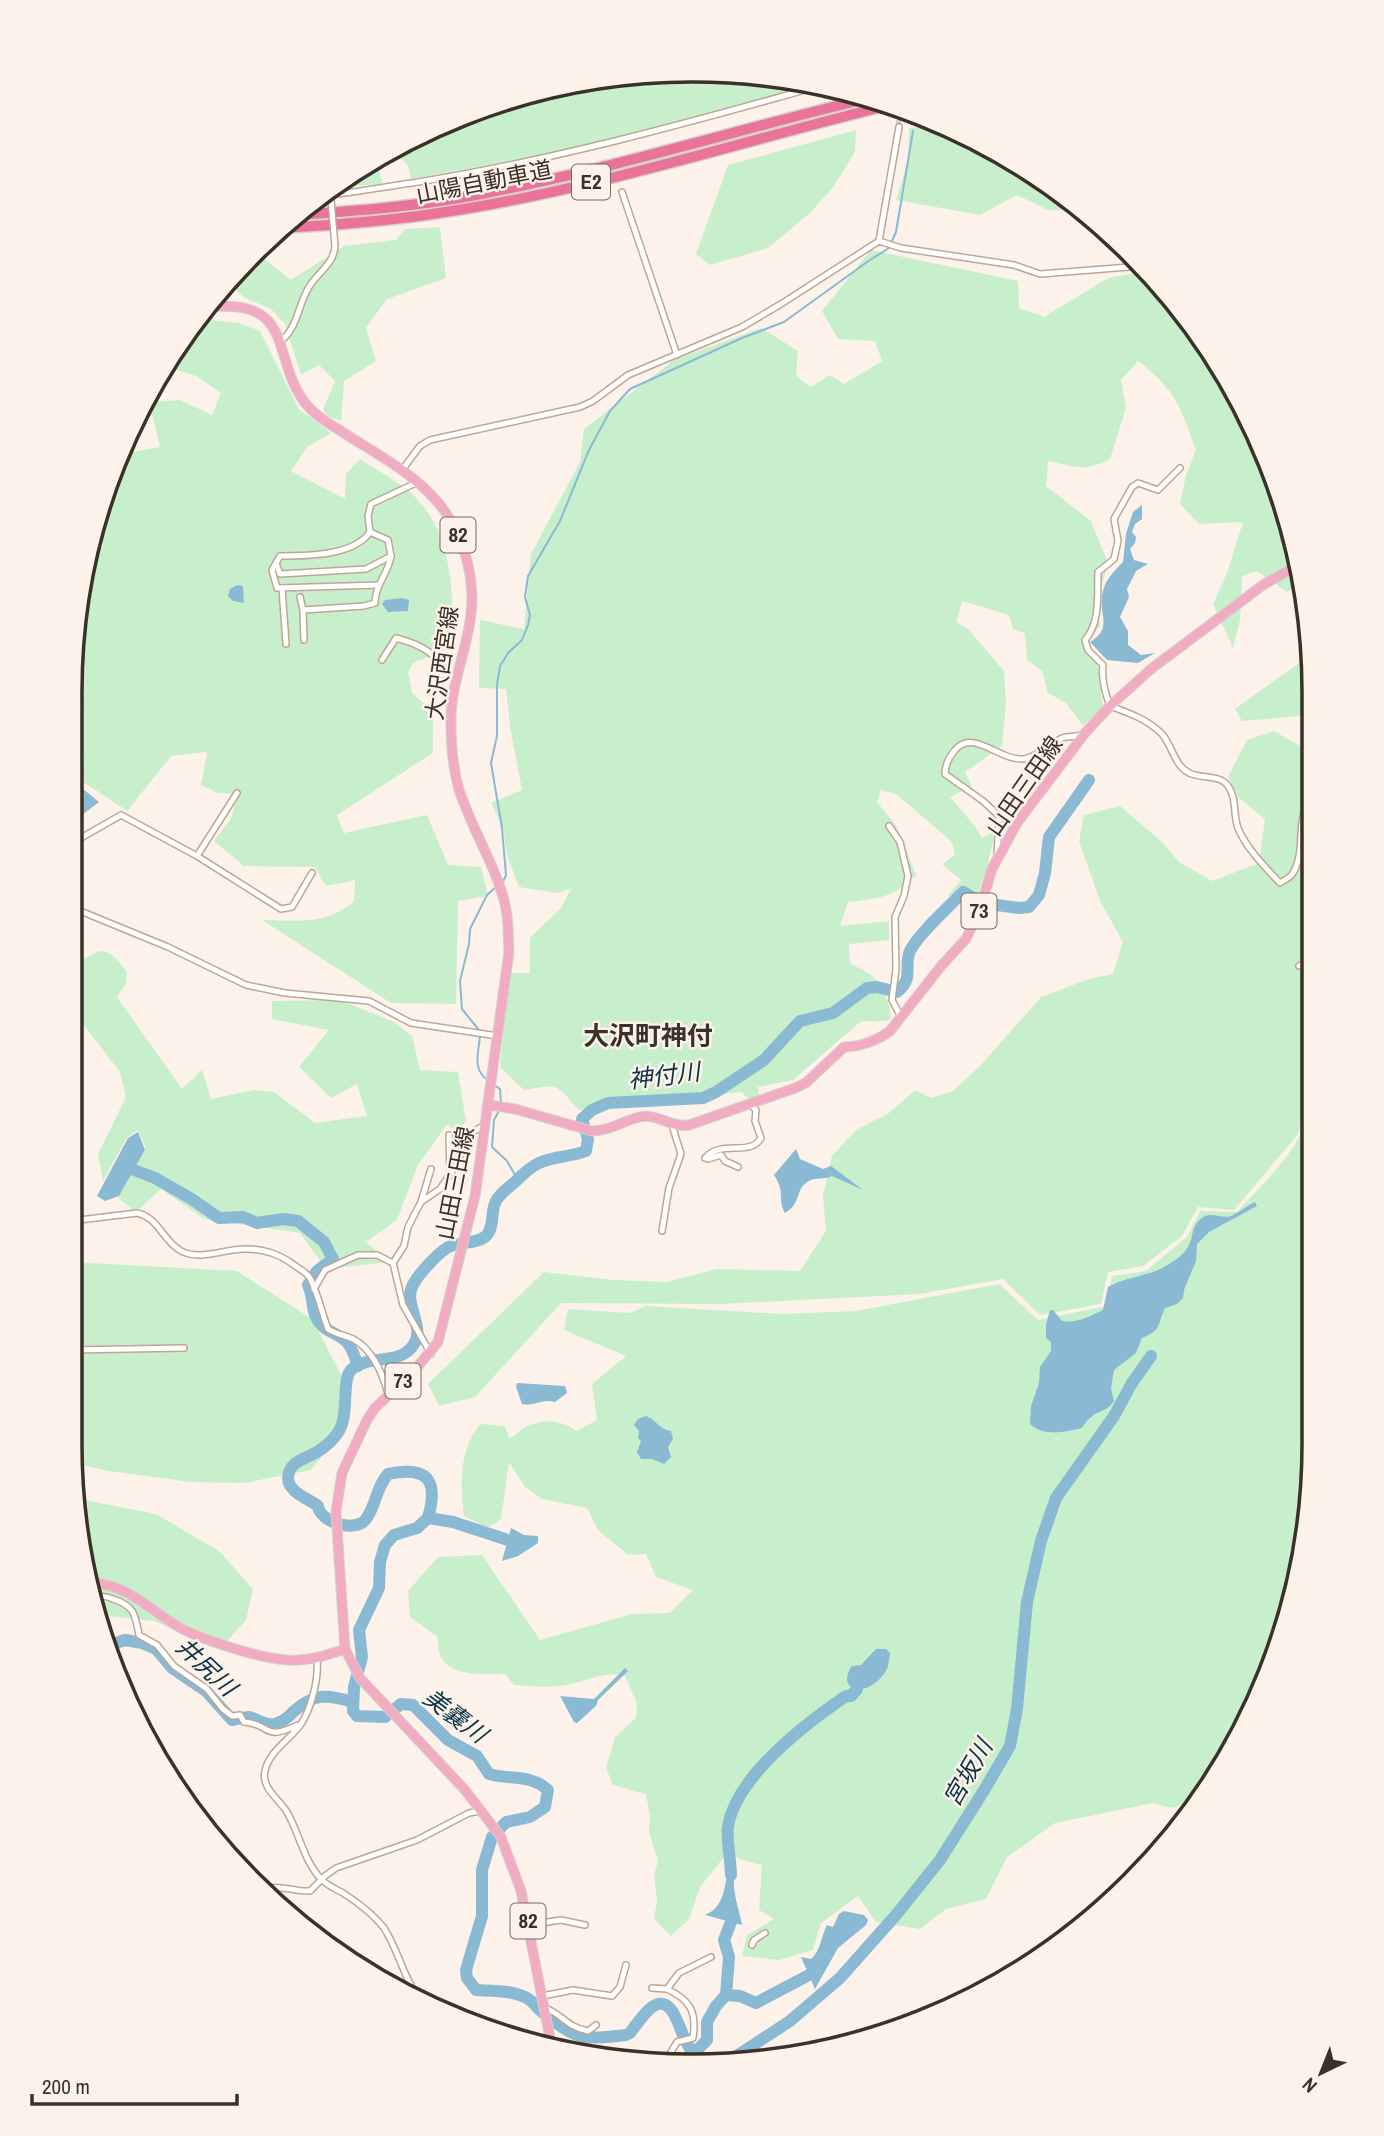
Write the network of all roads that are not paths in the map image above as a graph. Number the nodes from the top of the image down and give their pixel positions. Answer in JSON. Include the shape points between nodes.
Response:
{"nodes":[{"id":1,"x":798,"y":92,"type":"edge"},
{"id":2,"x":850,"y":103,"type":"edge"},
{"id":3,"x":871,"y":110,"type":"edge"},
{"id":4,"x":900,"y":127,"type":"tunnel mouth"},
{"id":5,"x":622,"y":192,"type":"dead end"},
{"id":6,"x":336,"y":197,"type":"edge"},
{"id":7,"x":331,"y":201,"type":"edge"},
{"id":8,"x":315,"y":213,"type":"edge"},
{"id":9,"x":299,"y":227,"type":"edge"},
{"id":10,"x":879,"y":241,"type":"junction"},
{"id":11,"x":1129,"y":267,"type":"edge"},
{"id":12,"x":220,"y":307,"type":"edge"},
{"id":13,"x":281,"y":341,"type":"junction"},
{"id":14,"x":677,"y":355,"type":"junction"},
{"id":15,"x":1180,"y":468,"type":"dead end"},
{"id":16,"x":402,"y":470,"type":"junction"},
{"id":17,"x":418,"y":482,"type":"junction"},
{"id":18,"x":370,"y":532,"type":"junction"},
{"id":19,"x":391,"y":556,"type":"junction"},
{"id":20,"x":276,"y":562,"type":"junction"},
{"id":21,"x":1289,"y":570,"type":"edge"},
{"id":22,"x":379,"y":585,"type":"junction"},
{"id":23,"x":282,"y":588,"type":"junction"},
{"id":24,"x":300,"y":597,"type":"dead end"},
{"id":25,"x":303,"y":610,"type":"junction"},
{"id":26,"x":304,"y":640,"type":"dead end"},
{"id":27,"x":285,"y":644,"type":"dead end"},
{"id":28,"x":382,"y":660,"type":"dead end"},
{"id":29,"x":445,"y":674,"type":"junction"},
{"id":30,"x":436,"y":676,"type":"dead end"},
{"id":31,"x":456,"y":678,"type":"junction"},
{"id":32,"x":1110,"y":706,"type":"junction"},
{"id":33,"x":1086,"y":733,"type":"junction"},
{"id":34,"x":237,"y":793,"type":"dead end"},
{"id":35,"x":1302,"y":823,"type":"edge"},
{"id":36,"x":889,"y":826,"type":"dead end"},
{"id":37,"x":82,"y":837,"type":"edge"},
{"id":38,"x":198,"y":856,"type":"junction"},
{"id":39,"x":997,"y":858,"type":"junction"},
{"id":40,"x":312,"y":873,"type":"dead end"},
{"id":41,"x":82,"y":911,"type":"edge"},
{"id":42,"x":1302,"y":964,"type":"edge"},
{"id":43,"x":1299,"y":966,"type":"dead end"},
{"id":44,"x":901,"y":1017,"type":"junction"},
{"id":45,"x":498,"y":1036,"type":"junction"},
{"id":46,"x":751,"y":1105,"type":"junction"},
{"id":47,"x":496,"y":1106,"type":"junction"},
{"id":48,"x":486,"y":1123,"type":"junction"},
{"id":49,"x":673,"y":1125,"type":"junction"},
{"id":50,"x":449,"y":1135,"type":"dead end"},
{"id":51,"x":738,"y":1167,"type":"dead end"},
{"id":52,"x":431,"y":1168,"type":"dead end"},
{"id":53,"x":450,"y":1174,"type":"junction"},
{"id":54,"x":421,"y":1202,"type":"junction"},
{"id":55,"x":82,"y":1220,"type":"edge"},
{"id":56,"x":662,"y":1231,"type":"dead end"},
{"id":57,"x":393,"y":1263,"type":"junction"},
{"id":58,"x":314,"y":1289,"type":"junction"},
{"id":59,"x":184,"y":1348,"type":"dead end"},
{"id":60,"x":82,"y":1350,"type":"edge"},
{"id":61,"x":431,"y":1354,"type":"junction"},
{"id":62,"x":388,"y":1394,"type":"junction"},
{"id":63,"x":99,"y":1584,"type":"edge"},
{"id":64,"x":102,"y":1596,"type":"edge"},
{"id":65,"x":345,"y":1649,"type":"junction"},
{"id":66,"x":317,"y":1657,"type":"junction"},
{"id":67,"x":302,"y":1724,"type":"junction"},
{"id":68,"x":482,"y":1810,"type":"junction"},
{"id":69,"x":321,"y":1880,"type":"junction"},
{"id":70,"x":274,"y":1888,"type":"edge"},
{"id":71,"x":528,"y":1925,"type":"junction"},
{"id":72,"x":586,"y":1925,"type":"dead end"},
{"id":73,"x":765,"y":1933,"type":"dead end"},
{"id":74,"x":752,"y":1945,"type":"dead end"},
{"id":75,"x":711,"y":1957,"type":"dead end"},
{"id":76,"x":626,"y":1965,"type":"dead end"},
{"id":77,"x":410,"y":1984,"type":"edge"},
{"id":78,"x":652,"y":1988,"type":"dead end"},
{"id":79,"x":667,"y":1989,"type":"junction"},
{"id":80,"x":542,"y":1996,"type":"junction"},
{"id":81,"x":545,"y":2008,"type":"junction"},
{"id":82,"x":596,"y":2025,"type":"dead end"},
{"id":83,"x":550,"y":2037,"type":"edge"},
{"id":84,"x":670,"y":2053,"type":"edge"}],
"edges":[{"from":1,"to":6,"type":"street","via":[[531,161]]},
{"from":2,"to":8,"type":"highway","name":"山陽自動車道","number":"E2","via":[[494,191]]},
{"from":3,"to":9,"type":"highway","name":"山陽自動車道","number":"E2","via":[[530,196],[389,220]]},
{"from":4,"to":10,"type":"street"},
{"from":5,"to":14,"type":"street"},
{"from":7,"to":13,"type":"street","bridge":true,"via":[[335,246],[331,261],[310,284],[293,328]]},
{"from":10,"to":11,"type":"street","via":[[1014,265],[1040,274]]},
{"from":10,"to":14,"type":"street","via":[[752,321]]},
{"from":12,"to":13,"type":"main road","name":"大沢西宮線","number":"82","via":[[252,310],[270,323]]},
{"from":13,"to":16,"type":"main road","name":"大沢西宮線","number":"82","via":[[295,385],[308,407]]},
{"from":14,"to":16,"type":"street","via":[[628,375],[580,407],[430,440]]},
{"from":15,"to":32,"type":"street","via":[[1158,490],[1138,483],[1132,487],[1114,519],[1118,541],[1114,559],[1098,572],[1096,618],[1085,640],[1103,666]]},
{"from":16,"to":17,"type":"main road","name":"大沢西宮線","number":"82"},
{"from":17,"to":18,"type":"street","via":[[371,504]]},
{"from":17,"to":31,"type":"main road","name":"大沢西宮線","number":"82","via":[[453,525],[471,580],[471,615]]},
{"from":18,"to":19,"type":"street","via":[[388,540]]},
{"from":18,"to":20,"type":"street","via":[[364,540],[329,553],[280,556]]},
{"from":19,"to":20,"type":"street","via":[[366,569],[279,574]]},
{"from":19,"to":22,"type":"street"},
{"from":20,"to":23,"type":"street","via":[[272,570],[277,589]]},
{"from":21,"to":32,"type":"main road","name":"山田三田線","number":"73","via":[[1160,662]]},
{"from":22,"to":23,"type":"street"},
{"from":22,"to":25,"type":"street","via":[[375,603]]},
{"from":23,"to":27,"type":"street"},
{"from":24,"to":25,"type":"street"},
{"from":25,"to":26,"type":"street"},
{"from":28,"to":29,"type":"street","via":[[396,638],[432,653]]},
{"from":29,"to":30,"type":"street"},
{"from":29,"to":31,"type":"street"},
{"from":31,"to":45,"type":"main road","name":"大沢西宮線","number":"82","via":[[451,722],[456,775],[508,918],[509,951]]},
{"from":32,"to":33,"type":"main road","name":"山田三田線","number":"73"},
{"from":32,"to":35,"type":"street","via":[[1148,722],[1163,735],[1190,774],[1228,785],[1238,827],[1280,883],[1293,875]]},
{"from":33,"to":39,"type":"main road","name":"山田三田線","number":"73","via":[[1017,822]]},
{"from":33,"to":39,"type":"street","via":[[1061,739],[1024,759],[1006,758],[976,742],[960,745],[953,752],[945,774],[999,816]]},
{"from":34,"to":38,"type":"street"},
{"from":36,"to":44,"type":"street","via":[[900,842],[908,876],[895,917],[892,1000]]},
{"from":37,"to":38,"type":"street","via":[[121,815]]},
{"from":38,"to":40,"type":"street","via":[[281,909],[292,906]]},
{"from":39,"to":44,"type":"main road","name":"山田三田線","number":"73","via":[[966,939]]},
{"from":41,"to":45,"type":"street","via":[[246,985],[369,1001],[411,1023]]},
{"from":42,"to":43,"type":"street"},
{"from":44,"to":46,"type":"main road","name":"山田三田線","number":"73","via":[[883,1037],[844,1047],[807,1082]]},
{"from":45,"to":47,"type":"main road","name":"大沢西宮線","number":"82","via":[[492,1083]]},
{"from":46,"to":49,"type":"main road","name":"山田三田線","number":"73","via":[[689,1125]]},
{"from":46,"to":51,"type":"street","via":[[756,1110],[758,1144],[717,1150],[705,1158],[721,1155]]},
{"from":47,"to":48,"type":"main road","name":"山田三田線","number":"73"},
{"from":47,"to":49,"type":"main road","name":"山田三田線","number":"73","via":[[585,1130],[604,1131],[640,1117]]},
{"from":48,"to":53,"type":"street","via":[[470,1134]]},
{"from":48,"to":61,"type":"main road","name":"山田三田線","number":"73","via":[[467,1233]]},
{"from":49,"to":56,"type":"street","via":[[681,1154],[669,1188]]},
{"from":50,"to":53,"type":"street"},
{"from":52,"to":54,"type":"street"},
{"from":53,"to":54,"type":"street","via":[[440,1189]]},
{"from":54,"to":57,"type":"street"},
{"from":55,"to":58,"type":"street","via":[[145,1214],[182,1252],[210,1255],[243,1248],[264,1250],[290,1261],[309,1276]]},
{"from":57,"to":58,"type":"street","via":[[377,1255],[358,1255],[325,1270]]},
{"from":57,"to":61,"type":"street","via":[[403,1305]]},
{"from":58,"to":62,"type":"street","via":[[328,1329],[365,1349]]},
{"from":59,"to":60,"type":"street"},
{"from":61,"to":62,"type":"main road","name":"山田三田線","number":"73"},
{"from":62,"to":65,"type":"main road","name":"山田三田線","number":"73","via":[[367,1420],[342,1473],[336,1512]]},
{"from":63,"to":66,"type":"main road","via":[[117,1587],[201,1637],[287,1660]]},
{"from":64,"to":67,"type":"street","via":[[127,1604],[139,1636],[207,1689],[232,1716],[279,1734]]},
{"from":65,"to":66,"type":"main road"},
{"from":65,"to":68,"type":"main road","number":"82","via":[[360,1678]]},
{"from":66,"to":67,"type":"street","via":[[313,1693]]},
{"from":67,"to":69,"type":"street","via":[[271,1758],[264,1779],[297,1829]]},
{"from":68,"to":69,"type":"street","via":[[417,1840],[336,1868]]},
{"from":68,"to":71,"type":"main road","number":"82","via":[[515,1870]]},
{"from":69,"to":70,"type":"street","via":[[310,1891]]},
{"from":69,"to":77,"type":"street","via":[[383,1927]]},
{"from":71,"to":72,"type":"street","via":[[561,1920]]},
{"from":71,"to":80,"type":"main road","number":"82"},
{"from":73,"to":74,"type":"street"},
{"from":75,"to":79,"type":"street","via":[[679,1973]]},
{"from":76,"to":80,"type":"street","via":[[620,1987],[611,1996],[573,1990]]},
{"from":78,"to":79,"type":"street"},
{"from":79,"to":84,"type":"street","via":[[684,1997],[692,2009],[695,2029],[694,2038],[677,2042]]},
{"from":80,"to":81,"type":"main road","number":"82"},
{"from":81,"to":82,"type":"street","via":[[572,2028],[587,2031]]},
{"from":81,"to":83,"type":"main road","number":"82"}]}
